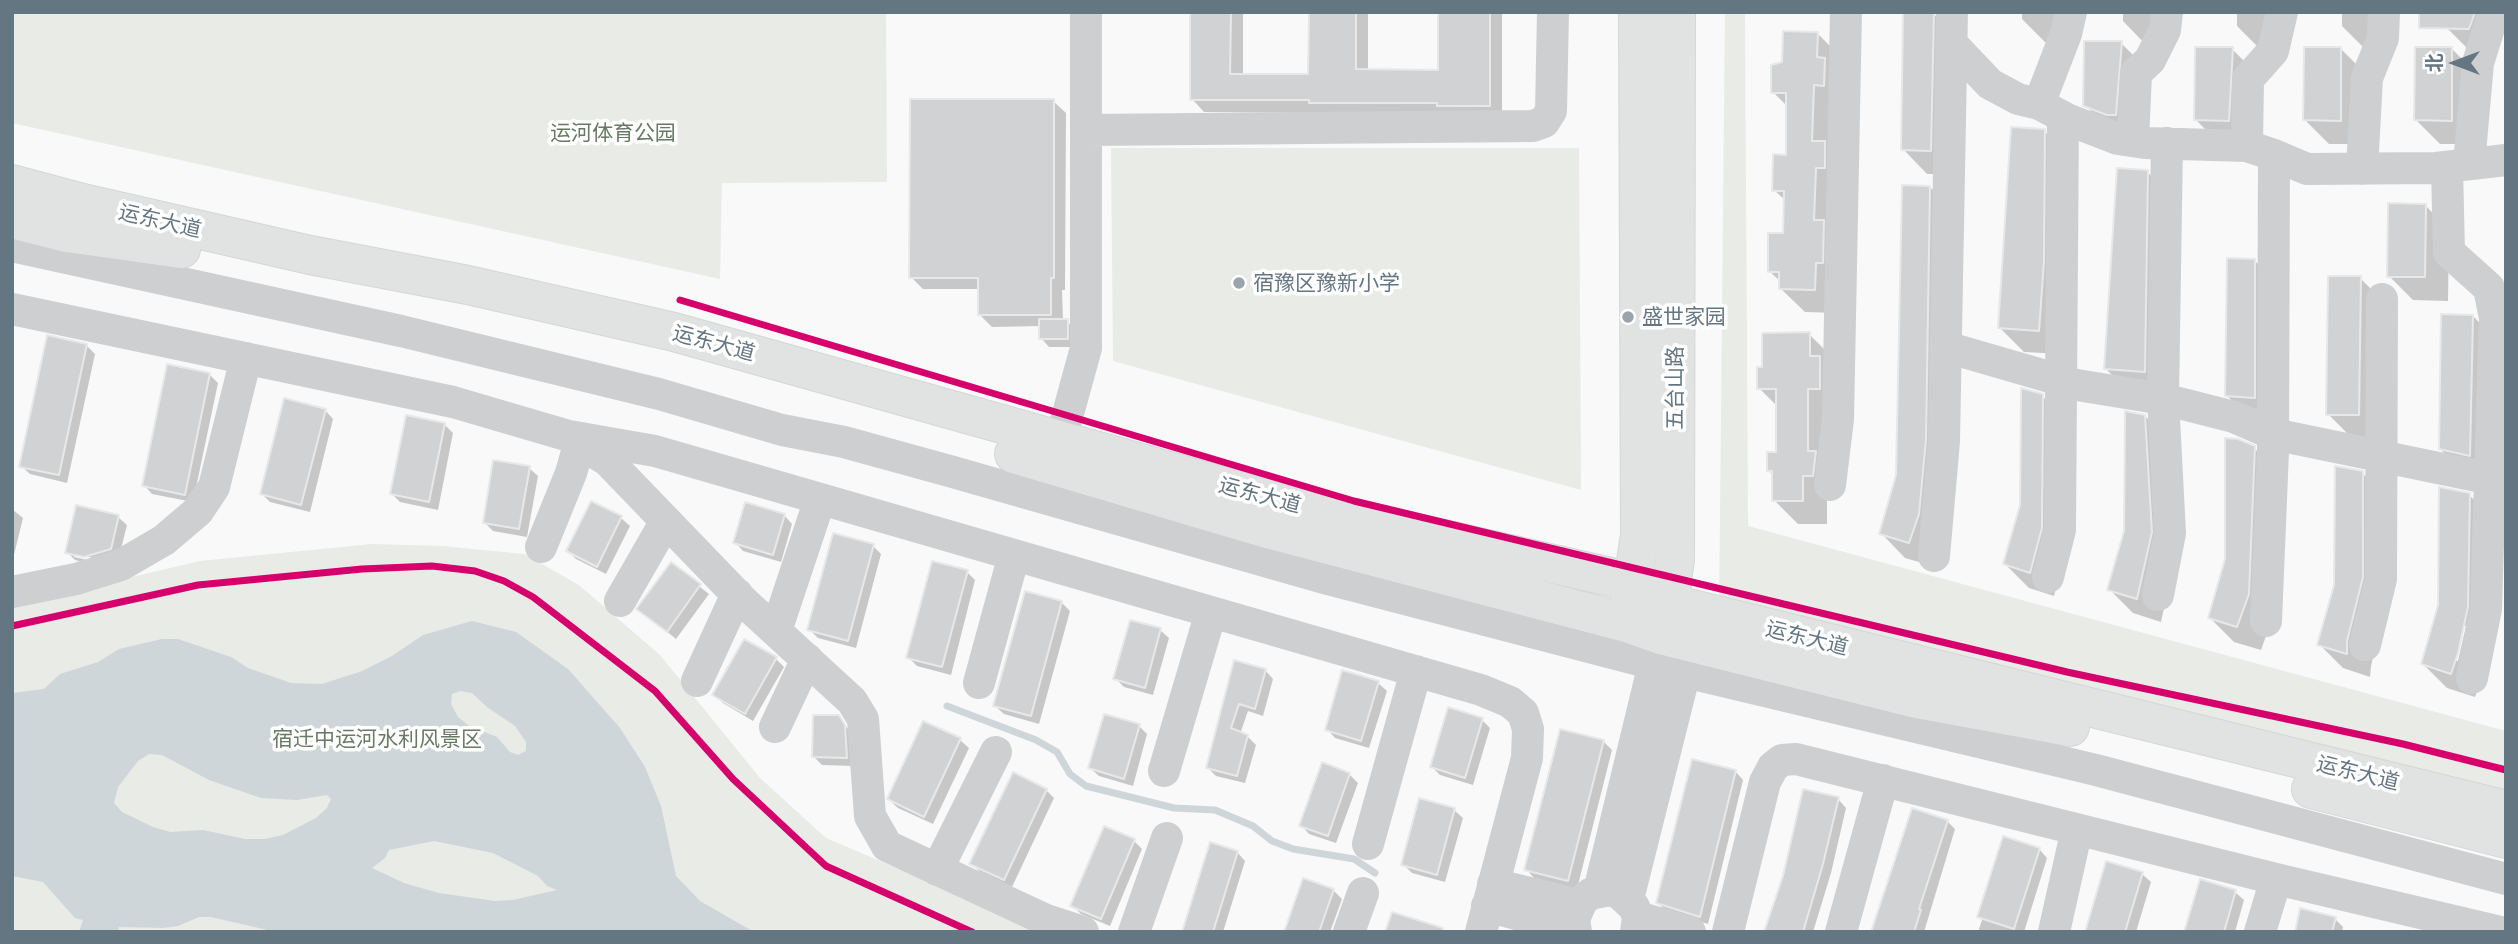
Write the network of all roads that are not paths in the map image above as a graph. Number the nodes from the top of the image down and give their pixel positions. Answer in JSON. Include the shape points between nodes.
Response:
{"nodes":[{"id":1,"x":1086,"y":12,"type":"edge"},
{"id":2,"x":1553,"y":12,"type":"edge"},
{"id":3,"x":1638,"y":12,"type":"edge"},
{"id":4,"x":1676,"y":12,"type":"edge"},
{"id":5,"x":1846,"y":12,"type":"edge"},
{"id":6,"x":2071,"y":12,"type":"edge"},
{"id":7,"x":2167,"y":12,"type":"edge"},
{"id":8,"x":2282,"y":12,"type":"edge"},
{"id":9,"x":2384,"y":12,"type":"edge"},
{"id":10,"x":2494,"y":12,"type":"edge"},
{"id":11,"x":1952,"y":28,"type":"edge"},
{"id":12,"x":2051,"y":110,"type":"junction"},
{"id":13,"x":1086,"y":130,"type":"junction"},
{"id":14,"x":2133,"y":141,"type":"junction"},
{"id":15,"x":2167,"y":143,"type":"junction"},
{"id":16,"x":2261,"y":150,"type":"junction"},
{"id":17,"x":2506,"y":160,"type":"edge"},
{"id":18,"x":2458,"y":166,"type":"junction"},
{"id":19,"x":2362,"y":169,"type":"junction"},
{"id":20,"x":12,"y":184,"type":"edge"},
{"id":21,"x":12,"y":219,"type":"edge"},
{"id":22,"x":12,"y":246,"type":"edge"},
{"id":23,"x":2382,"y":299,"type":"dead end"},
{"id":24,"x":12,"y":309,"type":"edge"},
{"id":25,"x":1946,"y":347,"type":"junction"},
{"id":26,"x":246,"y":358,"type":"junction"},
{"id":27,"x":2063,"y":381,"type":"junction"},
{"id":28,"x":2162,"y":399,"type":"junction"},
{"id":29,"x":2273,"y":434,"type":"junction"},
{"id":30,"x":576,"y":439,"type":"junction"},
{"id":31,"x":1061,"y":439,"type":"junction"},
{"id":32,"x":2380,"y":455,"type":"junction"},
{"id":33,"x":2498,"y":480,"type":"edge"},
{"id":34,"x":1830,"y":485,"type":"dead end"},
{"id":35,"x":820,"y":499,"type":"junction"},
{"id":36,"x":666,"y":521,"type":"junction"},
{"id":37,"x":541,"y":547,"type":"dead end"},
{"id":38,"x":1014,"y":555,"type":"junction"},
{"id":39,"x":1934,"y":556,"type":"dead end"},
{"id":40,"x":2048,"y":577,"type":"dead end"},
{"id":41,"x":1633,"y":582,"type":"junction"},
{"id":42,"x":12,"y":592,"type":"edge"},
{"id":43,"x":737,"y":594,"type":"junction"},
{"id":44,"x":2158,"y":595,"type":"dead end"},
{"id":45,"x":620,"y":601,"type":"dead end"},
{"id":46,"x":1211,"y":612,"type":"junction"},
{"id":47,"x":2266,"y":621,"type":"dead end"},
{"id":48,"x":776,"y":631,"type":"junction"},
{"id":49,"x":1665,"y":640,"type":"junction"},
{"id":50,"x":2365,"y":645,"type":"dead end"},
{"id":51,"x":807,"y":659,"type":"junction"},
{"id":52,"x":1416,"y":671,"type":"junction"},
{"id":53,"x":2472,"y":678,"type":"dead end"},
{"id":54,"x":697,"y":681,"type":"dead end"},
{"id":55,"x":979,"y":683,"type":"dead end"},
{"id":56,"x":775,"y":727,"type":"dead end"},
{"id":57,"x":996,"y":752,"type":"dead end"},
{"id":58,"x":1164,"y":771,"type":"dead end"},
{"id":59,"x":1883,"y":780,"type":"junction"},
{"id":60,"x":2506,"y":810,"type":"edge"},
{"id":61,"x":2077,"y":829,"type":"junction"},
{"id":62,"x":1167,"y":838,"type":"dead end"},
{"id":63,"x":2506,"y":839,"type":"edge"},
{"id":64,"x":1368,"y":844,"type":"dead end"},
{"id":65,"x":937,"y":870,"type":"junction"},
{"id":66,"x":2276,"y":878,"type":"junction"},
{"id":67,"x":2506,"y":879,"type":"edge"},
{"id":68,"x":1363,"y":893,"type":"dead end"},
{"id":69,"x":1487,"y":907,"type":"edge"},
{"id":70,"x":1604,"y":915,"type":"edge"},
{"id":71,"x":2467,"y":928,"type":"edge"},
{"id":72,"x":1083,"y":932,"type":"edge"},
{"id":73,"x":1134,"y":932,"type":"edge"},
{"id":74,"x":1349,"y":932,"type":"edge"},
{"id":75,"x":1690,"y":932,"type":"edge"},
{"id":76,"x":1728,"y":932,"type":"edge"},
{"id":77,"x":1841,"y":932,"type":"edge"},
{"id":78,"x":2054,"y":932,"type":"edge"},
{"id":79,"x":2260,"y":932,"type":"edge"},
{"id":80,"x":2501,"y":932,"type":"edge"}],
"edges":[{"from":1,"to":13,"type":"street"},
{"from":2,"to":13,"type":"street","via":[[1551,111],[1544,122],[1533,126]]},
{"from":3,"to":41,"type":"main road","name":"五台山路","via":[[1640,535]]},
{"from":4,"to":49,"type":"main road","name":"五台山路","via":[[1675,560]]},
{"from":5,"to":34,"type":"street","via":[[1838,419]]},
{"from":6,"to":12,"type":"street"},
{"from":7,"to":14,"type":"street","via":[[2165,30],[2150,60],[2136,72]]},
{"from":8,"to":16,"type":"street","via":[[2273,51],[2248,79]]},
{"from":9,"to":19,"type":"street","via":[[2384,38],[2367,78]]},
{"from":10,"to":18,"type":"street","via":[[2478,63]]},
{"from":11,"to":12,"type":"street","via":[[1990,84]]},
{"from":11,"to":25,"type":"street"},
{"from":12,"to":14,"type":"street"},
{"from":12,"to":27,"type":"street"},
{"from":13,"to":31,"type":"street","via":[[1086,348]]},
{"from":14,"to":15,"type":"street"},
{"from":15,"to":16,"type":"street"},
{"from":15,"to":28,"type":"street"},
{"from":16,"to":19,"type":"street","via":[[2308,169]]},
{"from":16,"to":29,"type":"street"},
{"from":17,"to":18,"type":"street"},
{"from":18,"to":19,"type":"street"},
{"from":18,"to":33,"type":"street","via":[[2449,252],[2490,288],[2495,318]]},
{"from":20,"to":31,"type":"main road","name":"运东大道","via":[[310,255],[674,332]]},
{"from":21,"to":49,"type":"main road","name":"运东大道","via":[[67,233],[194,250],[668,357]]},
{"from":22,"to":49,"type":"street","via":[[401,331],[659,394],[1328,579]]},
{"from":23,"to":32,"type":"street"},
{"from":24,"to":26,"type":"street"},
{"from":25,"to":27,"type":"street"},
{"from":25,"to":39,"type":"street"},
{"from":26,"to":30,"type":"street","via":[[453,401]]},
{"from":26,"to":42,"type":"street","via":[[214,486],[198,511],[164,540],[121,565]]},
{"from":27,"to":28,"type":"street"},
{"from":27,"to":40,"type":"street","via":[[2060,530]]},
{"from":28,"to":29,"type":"street","via":[[2234,417]]},
{"from":28,"to":44,"type":"street","via":[[2170,533]]},
{"from":29,"to":32,"type":"street"},
{"from":29,"to":47,"type":"street"},
{"from":30,"to":35,"type":"street","via":[[656,451]]},
{"from":30,"to":36,"type":"street","via":[[607,460]]},
{"from":30,"to":37,"type":"street","via":[[571,473]]},
{"from":31,"to":41,"type":"main road","name":"运东大道","via":[[1280,502]]},
{"from":32,"to":33,"type":"street"},
{"from":32,"to":50,"type":"street","via":[[2381,579]]},
{"from":33,"to":53,"type":"street","via":[[2486,609]]},
{"from":35,"to":38,"type":"street"},
{"from":35,"to":48,"type":"street"},
{"from":36,"to":43,"type":"street"},
{"from":36,"to":45,"type":"street"},
{"from":38,"to":46,"type":"street"},
{"from":38,"to":55,"type":"street"},
{"from":41,"to":49,"type":"main road","name":"五台山路"},
{"from":43,"to":48,"type":"street"},
{"from":43,"to":54,"type":"street"},
{"from":46,"to":52,"type":"street"},
{"from":46,"to":58,"type":"street"},
{"from":48,"to":51,"type":"street"},
{"from":49,"to":60,"type":"main road","name":"运东大道"},
{"from":49,"to":63,"type":"main road","name":"运东大道","via":[[1917,699],[2073,727]]},
{"from":49,"to":67,"type":"street","via":[[2096,770]]},
{"from":49,"to":70,"type":"street"},
{"from":51,"to":56,"type":"street"},
{"from":51,"to":65,"type":"street","via":[[852,701],[863,719],[870,816],[877,832],[887,846]]},
{"from":52,"to":64,"type":"street"},
{"from":52,"to":69,"type":"street","via":[[1510,702],[1522,713],[1528,729],[1527,758]]},
{"from":57,"to":65,"type":"street"},
{"from":59,"to":61,"type":"street"},
{"from":59,"to":76,"type":"street","via":[[1796,759],[1773,767]]},
{"from":59,"to":77,"type":"street"},
{"from":61,"to":66,"type":"street"},
{"from":61,"to":78,"type":"street"},
{"from":62,"to":73,"type":"street"},
{"from":65,"to":72,"type":"street"},
{"from":66,"to":71,"type":"street"},
{"from":66,"to":79,"type":"street"},
{"from":68,"to":74,"type":"street"},
{"from":69,"to":70,"type":"street"},
{"from":70,"to":75,"type":"street"},
{"from":71,"to":80,"type":"street"}]}
